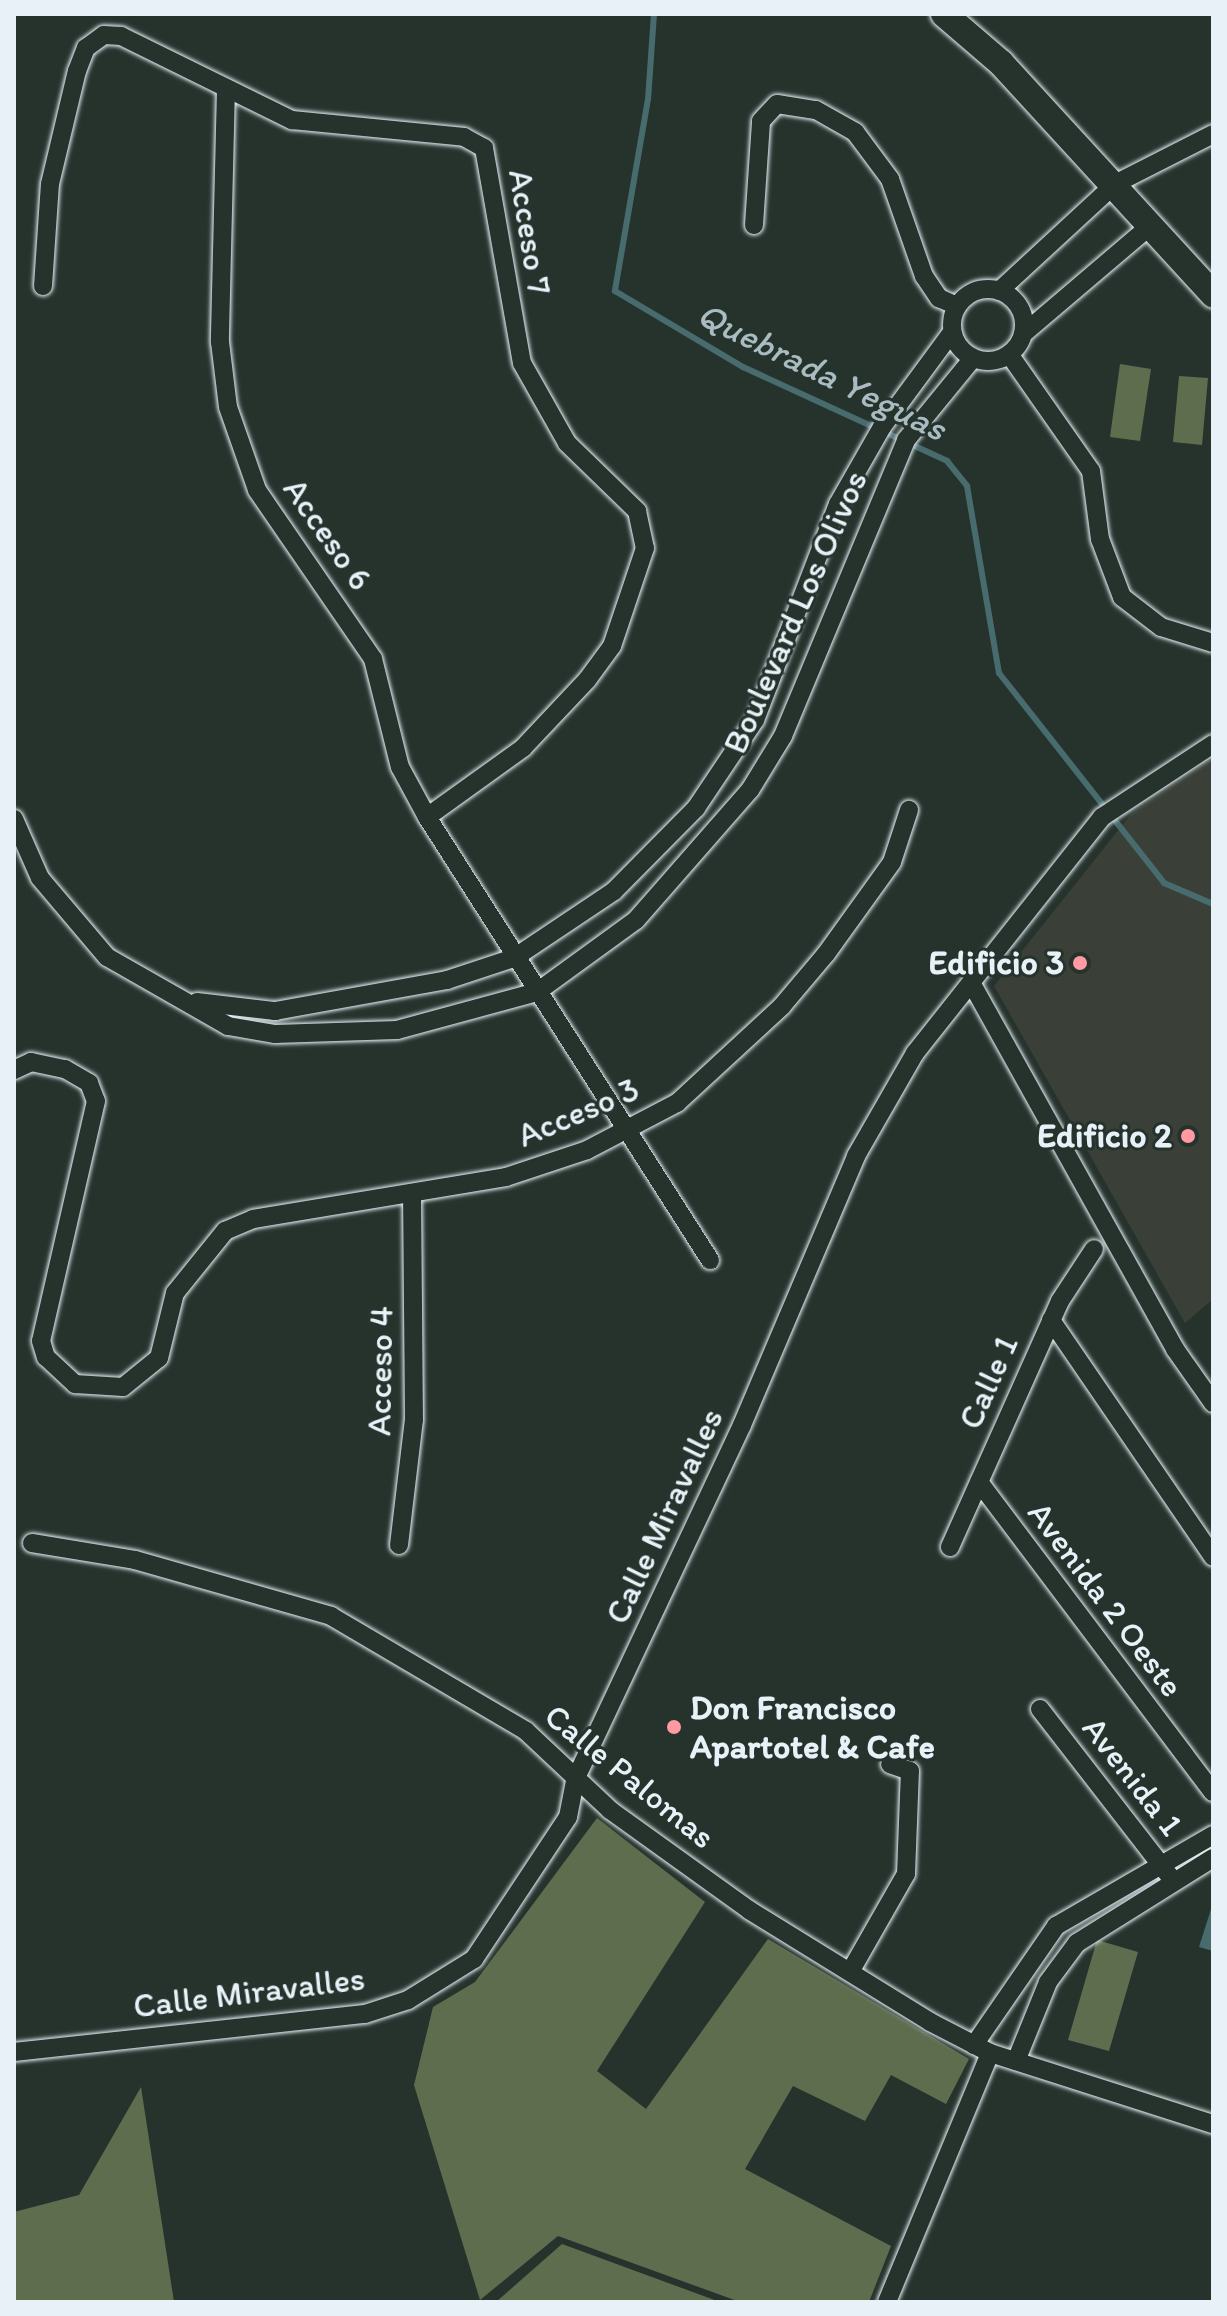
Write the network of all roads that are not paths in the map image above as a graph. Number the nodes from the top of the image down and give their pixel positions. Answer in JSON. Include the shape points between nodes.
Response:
{"nodes":[{"id":1,"x":944,"y":14,"type":"edge"},
{"id":2,"x":226,"y":88,"type":"junction"},
{"id":3,"x":1213,"y":134,"type":"edge"},
{"id":4,"x":1115,"y":184,"type":"junction"},
{"id":5,"x":754,"y":225,"type":"dead end"},
{"id":6,"x":1151,"y":225,"type":"junction"},
{"id":7,"x":43,"y":286,"type":"dead end"},
{"id":8,"x":999,"y":291,"type":"junction"},
{"id":9,"x":1213,"y":294,"type":"edge"},
{"id":10,"x":957,"y":306,"type":"junction"},
{"id":11,"x":952,"y":332,"type":"junction"},
{"id":12,"x":1023,"y":334,"type":"junction"},
{"id":13,"x":1009,"y":354,"type":"junction"},
{"id":14,"x":973,"y":358,"type":"junction"},
{"id":15,"x":1213,"y":643,"type":"edge"},
{"id":16,"x":771,"y":673,"type":"junction"},
{"id":17,"x":799,"y":694,"type":"junction"},
{"id":18,"x":1213,"y":744,"type":"edge"},
{"id":19,"x":909,"y":810,"type":"dead end"},
{"id":20,"x":427,"y":817,"type":"junction"},
{"id":21,"x":14,"y":819,"type":"edge"},
{"id":22,"x":514,"y":958,"type":"junction"},
{"id":23,"x":973,"y":986,"type":"junction"},
{"id":24,"x":537,"y":992,"type":"junction"},
{"id":25,"x":191,"y":1001,"type":"junction"},
{"id":26,"x":14,"y":1070,"type":"edge"},
{"id":27,"x":628,"y":1132,"type":"junction"},
{"id":28,"x":412,"y":1197,"type":"junction"},
{"id":29,"x":1094,"y":1249,"type":"dead end"},
{"id":30,"x":710,"y":1260,"type":"dead end"},
{"id":31,"x":1051,"y":1320,"type":"junction"},
{"id":32,"x":1213,"y":1403,"type":"edge"},
{"id":33,"x":979,"y":1482,"type":"junction"},
{"id":34,"x":32,"y":1543,"type":"dead end"},
{"id":35,"x":399,"y":1545,"type":"dead end"},
{"id":36,"x":950,"y":1547,"type":"dead end"},
{"id":37,"x":1213,"y":1557,"type":"edge"},
{"id":38,"x":1040,"y":1709,"type":"dead end"},
{"id":39,"x":890,"y":1764,"type":"dead end"},
{"id":40,"x":575,"y":1780,"type":"junction"},
{"id":41,"x":1213,"y":1792,"type":"edge"},
{"id":42,"x":1213,"y":1835,"type":"edge"},
{"id":43,"x":1213,"y":1858,"type":"edge"},
{"id":44,"x":1170,"y":1876,"type":"junction"},
{"id":45,"x":850,"y":1972,"type":"junction"},
{"id":46,"x":982,"y":2049,"type":"junction"},
{"id":47,"x":14,"y":2052,"type":"edge"},
{"id":48,"x":1016,"y":2061,"type":"junction"},
{"id":49,"x":1213,"y":2124,"type":"edge"},
{"id":50,"x":887,"y":2302,"type":"edge"}],
"edges":[{"from":1,"to":4,"type":"street"},
{"from":2,"to":7,"type":"street","name":"Acceso 7","via":[[121,36],[94,39],[77,71],[50,184]]},
{"from":2,"to":20,"type":"street","name":"Acceso 6","via":[[220,342],[236,436],[280,530],[373,659],[400,767]]},
{"from":2,"to":20,"type":"street","name":"Acceso 7","via":[[318,127],[435,133],[484,148],[496,247],[522,363],[567,443],[637,511],[642,529],[645,548],[612,646],[587,680],[523,748]]},
{"from":3,"to":4,"type":"street"},
{"from":4,"to":6,"type":"street"},
{"from":4,"to":8,"type":"street"},
{"from":5,"to":10,"type":"street","via":[[761,121],[777,104],[816,110],[855,132],[890,179],[924,276],[939,298]]},
{"from":6,"to":9,"type":"street"},
{"from":6,"to":12,"type":"street"},
{"from":8,"to":10,"type":"street","via":[[968,295]]},
{"from":8,"to":12,"type":"street","via":[[1020,309]]},
{"from":10,"to":11,"type":"street"},
{"from":11,"to":14,"type":"street"},
{"from":11,"to":16,"type":"street","name":"Boulevard Los Olivos","via":[[882,427],[838,504]]},
{"from":12,"to":13,"type":"street"},
{"from":13,"to":14,"type":"street"},
{"from":13,"to":15,"type":"street","via":[[1091,471],[1100,539],[1122,597],[1161,627]]},
{"from":14,"to":17,"type":"street","name":"Boulevard Los Olivos","via":[[906,440]]},
{"from":16,"to":17,"type":"street"},
{"from":16,"to":22,"type":"street","name":"Boulevard Los Olivos","via":[[732,757],[669,838],[614,891]]},
{"from":17,"to":24,"type":"street","name":"Boulevard Los Olivos","via":[[783,736],[719,832],[636,920]]},
{"from":18,"to":23,"type":"street","name":"Calle Miravalles","via":[[1102,817],[1059,864]]},
{"from":19,"to":27,"type":"street","name":"Acceso 3","via":[[885,874],[782,1006],[677,1103]]},
{"from":20,"to":22,"type":"street","name":"Acceso 6"},
{"from":21,"to":25,"type":"street","name":"Boulevard Los Olivos","via":[[40,878],[107,957]]},
{"from":22,"to":24,"type":"street","name":"Acceso 6"},
{"from":22,"to":25,"type":"street","name":"Boulevard Los Olivos","via":[[388,995],[275,1011]]},
{"from":23,"to":32,"type":"street","via":[[1175,1349]]},
{"from":23,"to":40,"type":"street","name":"Calle Miravalles","via":[[915,1053],[856,1156],[742,1425]]},
{"from":24,"to":25,"type":"street","name":"Boulevard Los Olivos","via":[[397,1030],[323,1034],[228,1026]]},
{"from":24,"to":27,"type":"street","name":"Acceso 6"},
{"from":26,"to":28,"type":"street","name":"Acceso 3","via":[[31,1062],[65,1069],[89,1083],[96,1101],[43,1328],[46,1357],[61,1375],[102,1388],[139,1377],[165,1343],[175,1293],[225,1231],[253,1219]]},
{"from":27,"to":28,"type":"street","name":"Acceso 3","via":[[506,1177]]},
{"from":27,"to":30,"type":"street","name":"Acceso 6"},
{"from":28,"to":35,"type":"street","name":"Acceso 4","via":[[414,1420]]},
{"from":29,"to":31,"type":"street","name":"Calle 1"},
{"from":31,"to":33,"type":"street","name":"Calle 1"},
{"from":31,"to":37,"type":"street"},
{"from":33,"to":36,"type":"street","name":"Calle 1"},
{"from":33,"to":41,"type":"street","name":"Avenida 2 Oeste"},
{"from":34,"to":40,"type":"street","name":"Calle Palomas","via":[[135,1560],[331,1616],[526,1731]]},
{"from":38,"to":44,"type":"street","name":"Avenida 1"},
{"from":39,"to":45,"type":"street","via":[[910,1771],[906,1874]]},
{"from":40,"to":45,"type":"street","name":"Calle Palomas","via":[[749,1910]]},
{"from":40,"to":47,"type":"street","name":"Calle Miravalles","via":[[568,1817],[515,1907],[474,1959],[408,2000],[292,2025]]},
{"from":42,"to":44,"type":"street"},
{"from":43,"to":44,"type":"street"},
{"from":44,"to":46,"type":"street","via":[[1056,1926]]},
{"from":44,"to":48,"type":"street","via":[[1077,1943],[1048,1982]]},
{"from":45,"to":46,"type":"street","name":"Calle Palomas"},
{"from":46,"to":48,"type":"street","name":"Calle Palomas"},
{"from":46,"to":50,"type":"street"},
{"from":48,"to":49,"type":"street","name":"Calle Palomas"}]}
